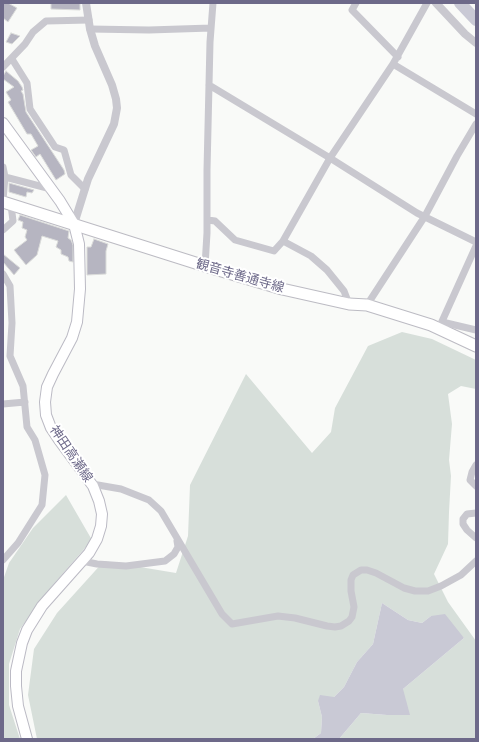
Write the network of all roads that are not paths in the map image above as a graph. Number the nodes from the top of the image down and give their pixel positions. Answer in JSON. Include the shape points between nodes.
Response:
{"nodes":[{"id":1,"x":86,"y":3,"type":"edge"},
{"id":2,"x":213,"y":3,"type":"edge"},
{"id":3,"x":356,"y":3,"type":"edge"},
{"id":4,"x":427,"y":3,"type":"edge"},
{"id":5,"x":436,"y":3,"type":"edge"},
{"id":6,"x":90,"y":25,"type":"junction"},
{"id":7,"x":212,"y":28,"type":"junction"},
{"id":8,"x":476,"y":43,"type":"edge"},
{"id":9,"x":398,"y":57,"type":"junction"},
{"id":10,"x":12,"y":59,"type":"junction"},
{"id":11,"x":393,"y":64,"type":"junction"},
{"id":12,"x":3,"y":67,"type":"edge"},
{"id":13,"x":209,"y":84,"type":"junction"},
{"id":14,"x":476,"y":114,"type":"edge"},
{"id":15,"x":3,"y":123,"type":"edge"},
{"id":16,"x":476,"y":124,"type":"edge"},
{"id":17,"x":330,"y":158,"type":"junction"},
{"id":18,"x":3,"y":167,"type":"edge"},
{"id":19,"x":4,"y":176,"type":"edge"},
{"id":20,"x":51,"y":189,"type":"junction"},
{"id":21,"x":85,"y":189,"type":"junction"},
{"id":22,"x":6,"y":202,"type":"edge"},
{"id":23,"x":425,"y":216,"type":"junction"},
{"id":24,"x":208,"y":220,"type":"junction"},
{"id":25,"x":74,"y":224,"type":"junction"},
{"id":26,"x":3,"y":230,"type":"edge"},
{"id":27,"x":283,"y":241,"type":"junction"},
{"id":28,"x":476,"y":242,"type":"edge"},
{"id":29,"x":476,"y":246,"type":"edge"},
{"id":30,"x":205,"y":266,"type":"junction"},
{"id":31,"x":3,"y":274,"type":"edge"},
{"id":32,"x":348,"y":304,"type":"junction"},
{"id":33,"x":367,"y":305,"type":"junction"},
{"id":34,"x":441,"y":325,"type":"junction"},
{"id":35,"x":476,"y":330,"type":"edge"},
{"id":36,"x":476,"y":346,"type":"edge"},
{"id":37,"x":24,"y":402,"type":"junction"},
{"id":38,"x":3,"y":404,"type":"edge"},
{"id":39,"x":476,"y":465,"type":"edge"},
{"id":40,"x":92,"y":484,"type":"junction"},
{"id":41,"x":476,"y":486,"type":"edge"},
{"id":42,"x":476,"y":512,"type":"edge"},
{"id":43,"x":476,"y":538,"type":"edge"},
{"id":44,"x":177,"y":539,"type":"junction"},
{"id":45,"x":3,"y":560,"type":"edge"},
{"id":46,"x":82,"y":561,"type":"junction"},
{"id":47,"x":476,"y":561,"type":"edge"},
{"id":48,"x":27,"y":739,"type":"edge"}],
"edges":[{"from":1,"to":6,"type":"street"},
{"from":2,"to":7,"type":"street"},
{"from":3,"to":9,"type":"street","via":[[352,10]]},
{"from":4,"to":9,"type":"street"},
{"from":5,"to":8,"type":"street"},
{"from":6,"to":7,"type":"street","via":[[148,30]]},
{"from":6,"to":10,"type":"street","via":[[46,21],[33,32]]},
{"from":6,"to":21,"type":"street","via":[[95,46],[112,85],[117,108],[114,124]]},
{"from":7,"to":13,"type":"street"},
{"from":9,"to":11,"type":"street"},
{"from":10,"to":12,"type":"street"},
{"from":10,"to":21,"type":"street","via":[[27,83],[30,110],[55,147],[64,150],[71,175]]},
{"from":11,"to":14,"type":"street"},
{"from":11,"to":17,"type":"street"},
{"from":13,"to":17,"type":"street"},
{"from":13,"to":24,"type":"street"},
{"from":15,"to":20,"type":"main road","name":"神田高瀬線"},
{"from":16,"to":23,"type":"street"},
{"from":17,"to":23,"type":"street"},
{"from":17,"to":27,"type":"street"},
{"from":18,"to":19,"type":"street"},
{"from":19,"to":20,"type":"street"},
{"from":19,"to":22,"type":"street"},
{"from":20,"to":25,"type":"main road","name":"神田高瀬線"},
{"from":21,"to":25,"type":"street"},
{"from":22,"to":25,"type":"main road","name":"観音寺善通寺線"},
{"from":22,"to":26,"type":"street","via":[[13,221]]},
{"from":23,"to":28,"type":"street"},
{"from":23,"to":33,"type":"street"},
{"from":24,"to":27,"type":"street","via":[[215,221],[235,240],[274,251]]},
{"from":24,"to":30,"type":"street"},
{"from":25,"to":30,"type":"main road","name":"観音寺善通寺線"},
{"from":25,"to":40,"type":"main road","name":"神田高瀬線","via":[[79,244],[78,322],[47,387],[45,402],[51,428]]},
{"from":27,"to":32,"type":"street","via":[[311,256],[328,270],[344,291]]},
{"from":29,"to":34,"type":"street"},
{"from":30,"to":32,"type":"main road","name":"観音寺善通寺線"},
{"from":31,"to":37,"type":"street","via":[[10,286],[10,356],[23,386]]},
{"from":32,"to":33,"type":"main road","name":"観音寺善通寺線"},
{"from":33,"to":34,"type":"main road","name":"観音寺善通寺線","via":[[431,325]]},
{"from":34,"to":35,"type":"street"},
{"from":34,"to":36,"type":"main road","name":"観音寺善通寺線"},
{"from":37,"to":38,"type":"street"},
{"from":37,"to":45,"type":"street","via":[[27,427],[35,440],[45,475],[42,505],[18,543]]},
{"from":39,"to":41,"type":"street","via":[[470,480]]},
{"from":40,"to":44,"type":"street","via":[[121,489],[150,500],[161,511]]},
{"from":40,"to":46,"type":"main road","name":"神田高瀬線","via":[[102,514],[101,526],[97,540]]},
{"from":42,"to":43,"type":"street","via":[[467,514],[463,524]]},
{"from":44,"to":46,"type":"street","via":[[178,547],[165,561],[126,566]]},
{"from":44,"to":47,"type":"street","via":[[222,614],[232,624],[278,616],[327,626],[341,626],[352,617],[354,607],[351,580],[353,575],[361,570],[376,573],[404,588],[428,591],[461,575]]},
{"from":46,"to":48,"type":"main road","name":"神田高瀬線","via":[[42,606],[22,643],[16,671],[16,686],[18,706]]}]}
